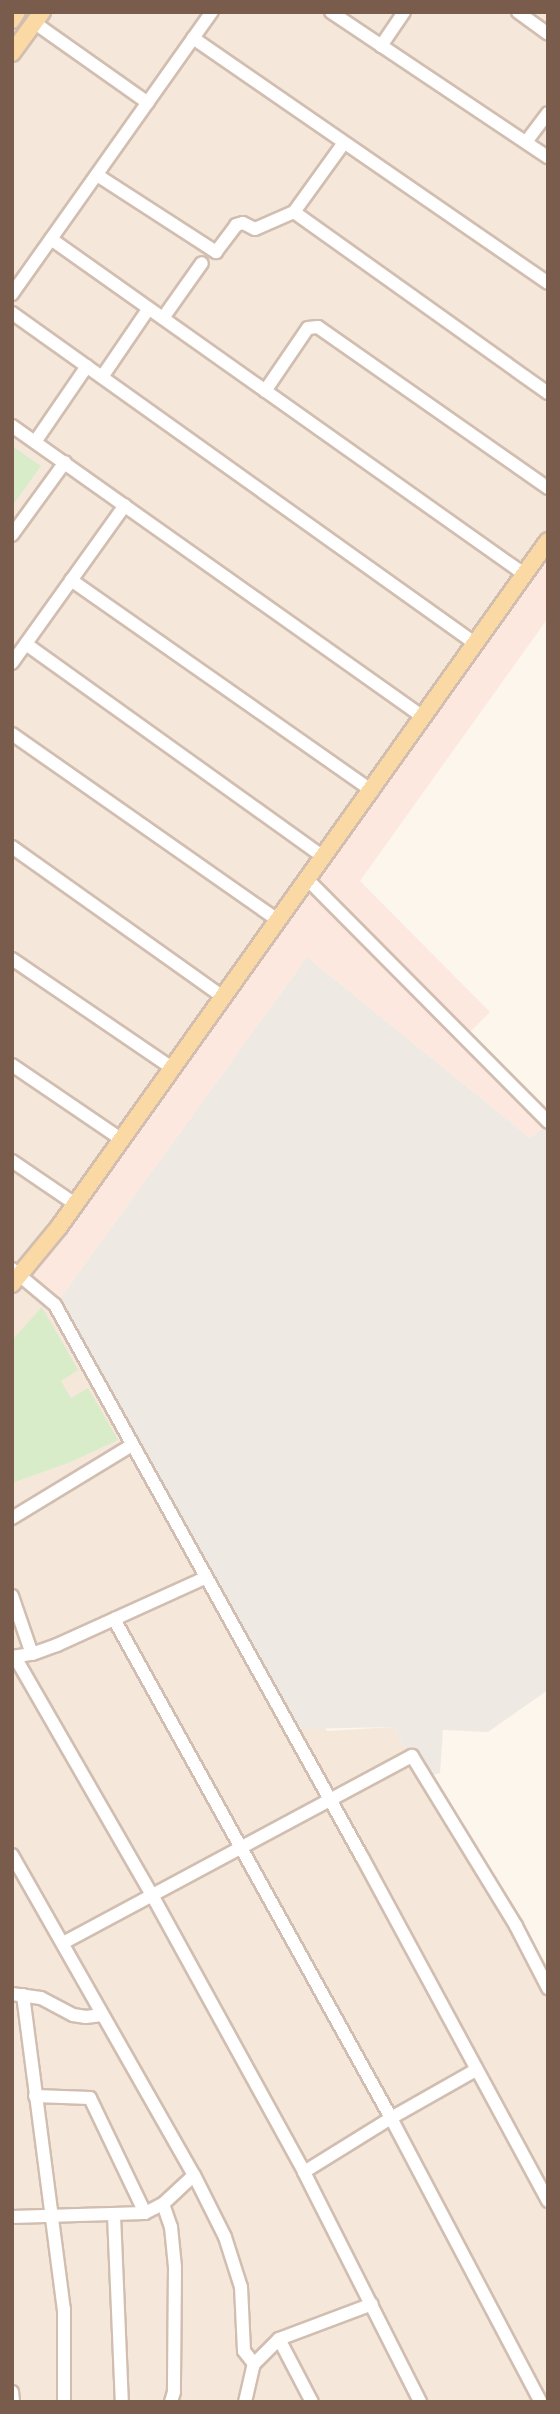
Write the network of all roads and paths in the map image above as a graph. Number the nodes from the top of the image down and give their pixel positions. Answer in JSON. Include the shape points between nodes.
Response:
{"nodes":[{"id":1,"x":18,"y":12,"type":"edge"},
{"id":2,"x":212,"y":12,"type":"edge"},
{"id":3,"x":331,"y":12,"type":"edge"},
{"id":4,"x":404,"y":12,"type":"edge"},
{"id":5,"x":518,"y":12,"type":"edge"},
{"id":6,"x":38,"y":18,"type":"edge"},
{"id":7,"x":12,"y":20,"type":"edge"},
{"id":8,"x":548,"y":34,"type":"edge"},
{"id":9,"x":193,"y":38,"type":"junction"},
{"id":10,"x":381,"y":46,"type":"junction"},
{"id":11,"x":12,"y":53,"type":"edge"},
{"id":12,"x":148,"y":103,"type":"junction"},
{"id":13,"x":548,"y":113,"type":"edge"},
{"id":14,"x":526,"y":142,"type":"junction"},
{"id":15,"x":343,"y":144,"type":"junction"},
{"id":16,"x":548,"y":157,"type":"edge"},
{"id":17,"x":97,"y":175,"type":"junction"},
{"id":18,"x":293,"y":212,"type":"junction"},
{"id":19,"x":51,"y":239,"type":"junction"},
{"id":20,"x":202,"y":263,"type":"dead end"},
{"id":21,"x":548,"y":284,"type":"edge"},
{"id":22,"x":12,"y":294,"type":"edge"},
{"id":23,"x":149,"y":308,"type":"junction"},
{"id":24,"x":12,"y":313,"type":"edge"},
{"id":25,"x":163,"y":318,"type":"junction"},
{"id":26,"x":87,"y":366,"type":"junction"},
{"id":27,"x":102,"y":377,"type":"junction"},
{"id":28,"x":265,"y":391,"type":"junction"},
{"id":29,"x":548,"y":393,"type":"edge"},
{"id":30,"x":12,"y":426,"type":"edge"},
{"id":31,"x":35,"y":442,"type":"junction"},
{"id":32,"x":65,"y":462,"type":"junction"},
{"id":33,"x":548,"y":488,"type":"edge"},
{"id":34,"x":125,"y":505,"type":"junction"},
{"id":35,"x":12,"y":535,"type":"edge"},
{"id":36,"x":548,"y":541,"type":"edge"},
{"id":37,"x":524,"y":574,"type":"junction"},
{"id":38,"x":71,"y":580,"type":"junction"},
{"id":39,"x":473,"y":642,"type":"junction"},
{"id":40,"x":26,"y":644,"type":"junction"},
{"id":41,"x":12,"y":663,"type":"edge"},
{"id":42,"x":424,"y":717,"type":"junction"},
{"id":43,"x":12,"y":734,"type":"edge"},
{"id":44,"x":372,"y":791,"type":"junction"},
{"id":45,"x":12,"y":847,"type":"edge"},
{"id":46,"x":324,"y":857,"type":"junction"},
{"id":47,"x":308,"y":880,"type":"junction"},
{"id":48,"x":279,"y":921,"type":"junction"},
{"id":49,"x":12,"y":959,"type":"edge"},
{"id":50,"x":223,"y":997,"type":"junction"},
{"id":51,"x":12,"y":1065,"type":"edge"},
{"id":52,"x":172,"y":1068,"type":"junction"},
{"id":53,"x":548,"y":1122,"type":"edge"},
{"id":54,"x":121,"y":1139,"type":"junction"},
{"id":55,"x":12,"y":1161,"type":"edge"},
{"id":56,"x":75,"y":1204,"type":"junction"},
{"id":57,"x":15,"y":1276,"type":"edge"},
{"id":58,"x":132,"y":1445,"type":"junction"},
{"id":59,"x":12,"y":1518,"type":"edge"},
{"id":60,"x":205,"y":1578,"type":"junction"},
{"id":61,"x":12,"y":1596,"type":"edge"},
{"id":62,"x":114,"y":1619,"type":"junction"},
{"id":63,"x":32,"y":1654,"type":"junction"},
{"id":64,"x":14,"y":1657,"type":"edge"},
{"id":65,"x":329,"y":1798,"type":"junction"},
{"id":66,"x":241,"y":1846,"type":"junction"},
{"id":67,"x":12,"y":1855,"type":"edge"},
{"id":68,"x":152,"y":1895,"type":"junction"},
{"id":69,"x":63,"y":1944,"type":"junction"},
{"id":70,"x":548,"y":1988,"type":"edge"},
{"id":71,"x":18,"y":1995,"type":"edge"},
{"id":72,"x":102,"y":2015,"type":"junction"},
{"id":73,"x":477,"y":2070,"type":"junction"},
{"id":74,"x":35,"y":2096,"type":"junction"},
{"id":75,"x":391,"y":2118,"type":"junction"},
{"id":76,"x":304,"y":2172,"type":"junction"},
{"id":77,"x":194,"y":2175,"type":"junction"},
{"id":78,"x":548,"y":2201,"type":"edge"},
{"id":79,"x":163,"y":2204,"type":"junction"},
{"id":80,"x":52,"y":2213,"type":"junction"},
{"id":81,"x":145,"y":2213,"type":"junction"},
{"id":82,"x":114,"y":2215,"type":"junction"},
{"id":83,"x":12,"y":2217,"type":"edge"},
{"id":84,"x":372,"y":2304,"type":"junction"},
{"id":85,"x":279,"y":2339,"type":"junction"},
{"id":86,"x":254,"y":2364,"type":"junction"},
{"id":87,"x":12,"y":2392,"type":"edge"},
{"id":88,"x":13,"y":2402,"type":"edge"},
{"id":89,"x":64,"y":2402,"type":"edge"},
{"id":90,"x":122,"y":2402,"type":"edge"},
{"id":91,"x":170,"y":2402,"type":"edge"},
{"id":92,"x":245,"y":2402,"type":"edge"},
{"id":93,"x":312,"y":2402,"type":"edge"},
{"id":94,"x":420,"y":2402,"type":"edge"},
{"id":95,"x":541,"y":2402,"type":"edge"}],
"edges":[{"from":1,"to":7,"type":"main road"},
{"from":2,"to":9,"type":"street"},
{"from":3,"to":10,"type":"street"},
{"from":4,"to":10,"type":"street"},
{"from":5,"to":8,"type":"street"},
{"from":6,"to":11,"type":"main road"},
{"from":6,"to":12,"type":"street"},
{"from":9,"to":12,"type":"street"},
{"from":9,"to":15,"type":"street"},
{"from":10,"to":14,"type":"street"},
{"from":12,"to":17,"type":"street"},
{"from":13,"to":14,"type":"street"},
{"from":14,"to":16,"type":"street"},
{"from":15,"to":18,"type":"street"},
{"from":15,"to":21,"type":"street"},
{"from":17,"to":18,"type":"street","via":[[216,252],[236,225],[255,229]]},
{"from":17,"to":19,"type":"street"},
{"from":18,"to":29,"type":"street"},
{"from":19,"to":22,"type":"street"},
{"from":19,"to":23,"type":"street"},
{"from":20,"to":25,"type":"street"},
{"from":23,"to":25,"type":"street"},
{"from":23,"to":27,"type":"street"},
{"from":24,"to":26,"type":"street"},
{"from":25,"to":28,"type":"street"},
{"from":26,"to":27,"type":"street"},
{"from":26,"to":31,"type":"street"},
{"from":27,"to":39,"type":"street"},
{"from":28,"to":33,"type":"street","via":[[308,328],[318,327]]},
{"from":28,"to":37,"type":"street"},
{"from":30,"to":31,"type":"street"},
{"from":31,"to":32,"type":"street"},
{"from":32,"to":34,"type":"street"},
{"from":32,"to":35,"type":"street"},
{"from":34,"to":38,"type":"street"},
{"from":34,"to":42,"type":"street"},
{"from":36,"to":37,"type":"main road"},
{"from":37,"to":39,"type":"main road"},
{"from":38,"to":40,"type":"street"},
{"from":38,"to":44,"type":"street"},
{"from":39,"to":42,"type":"main road"},
{"from":40,"to":41,"type":"street"},
{"from":40,"to":46,"type":"street"},
{"from":42,"to":44,"type":"main road"},
{"from":43,"to":48,"type":"street"},
{"from":44,"to":46,"type":"main road"},
{"from":45,"to":50,"type":"street"},
{"from":46,"to":47,"type":"main road"},
{"from":47,"to":48,"type":"main road"},
{"from":47,"to":53,"type":"street"},
{"from":48,"to":50,"type":"main road"},
{"from":49,"to":52,"type":"street"},
{"from":50,"to":52,"type":"main road"},
{"from":51,"to":54,"type":"street"},
{"from":52,"to":54,"type":"main road"},
{"from":54,"to":56,"type":"main road"},
{"from":55,"to":56,"type":"street"},
{"from":56,"to":57,"type":"main road"},
{"from":57,"to":58,"type":"street","via":[[55,1305]]},
{"from":58,"to":59,"type":"street"},
{"from":58,"to":60,"type":"street"},
{"from":60,"to":62,"type":"street"},
{"from":60,"to":65,"type":"street"},
{"from":61,"to":63,"type":"street"},
{"from":62,"to":63,"type":"street"},
{"from":62,"to":66,"type":"street"},
{"from":63,"to":64,"type":"street"},
{"from":64,"to":68,"type":"street"},
{"from":65,"to":66,"type":"street"},
{"from":65,"to":70,"type":"street","via":[[412,1756],[516,1926]]},
{"from":65,"to":73,"type":"street"},
{"from":66,"to":68,"type":"street"},
{"from":66,"to":75,"type":"street"},
{"from":67,"to":69,"type":"street"},
{"from":68,"to":69,"type":"street"},
{"from":68,"to":76,"type":"street"},
{"from":69,"to":72,"type":"street"},
{"from":71,"to":72,"type":"street","via":[[41,1998],[73,2015]]},
{"from":71,"to":74,"type":"street"},
{"from":72,"to":77,"type":"street"},
{"from":73,"to":75,"type":"street"},
{"from":73,"to":78,"type":"street"},
{"from":74,"to":80,"type":"street"},
{"from":74,"to":81,"type":"street","via":[[90,2098]]},
{"from":75,"to":76,"type":"street"},
{"from":75,"to":95,"type":"street"},
{"from":76,"to":84,"type":"street"},
{"from":77,"to":79,"type":"street"},
{"from":77,"to":86,"type":"street","via":[[225,2237],[242,2287],[244,2351]]},
{"from":79,"to":81,"type":"street"},
{"from":79,"to":91,"type":"street","via":[[171,2227],[175,2267],[174,2392]]},
{"from":80,"to":82,"type":"street"},
{"from":80,"to":83,"type":"street"},
{"from":80,"to":89,"type":"street","via":[[64,2309]]},
{"from":81,"to":82,"type":"street"},
{"from":82,"to":90,"type":"street"},
{"from":84,"to":85,"type":"street"},
{"from":84,"to":94,"type":"street"},
{"from":85,"to":86,"type":"street"},
{"from":85,"to":93,"type":"street"},
{"from":86,"to":92,"type":"street"},
{"from":87,"to":88,"type":"street"}]}
